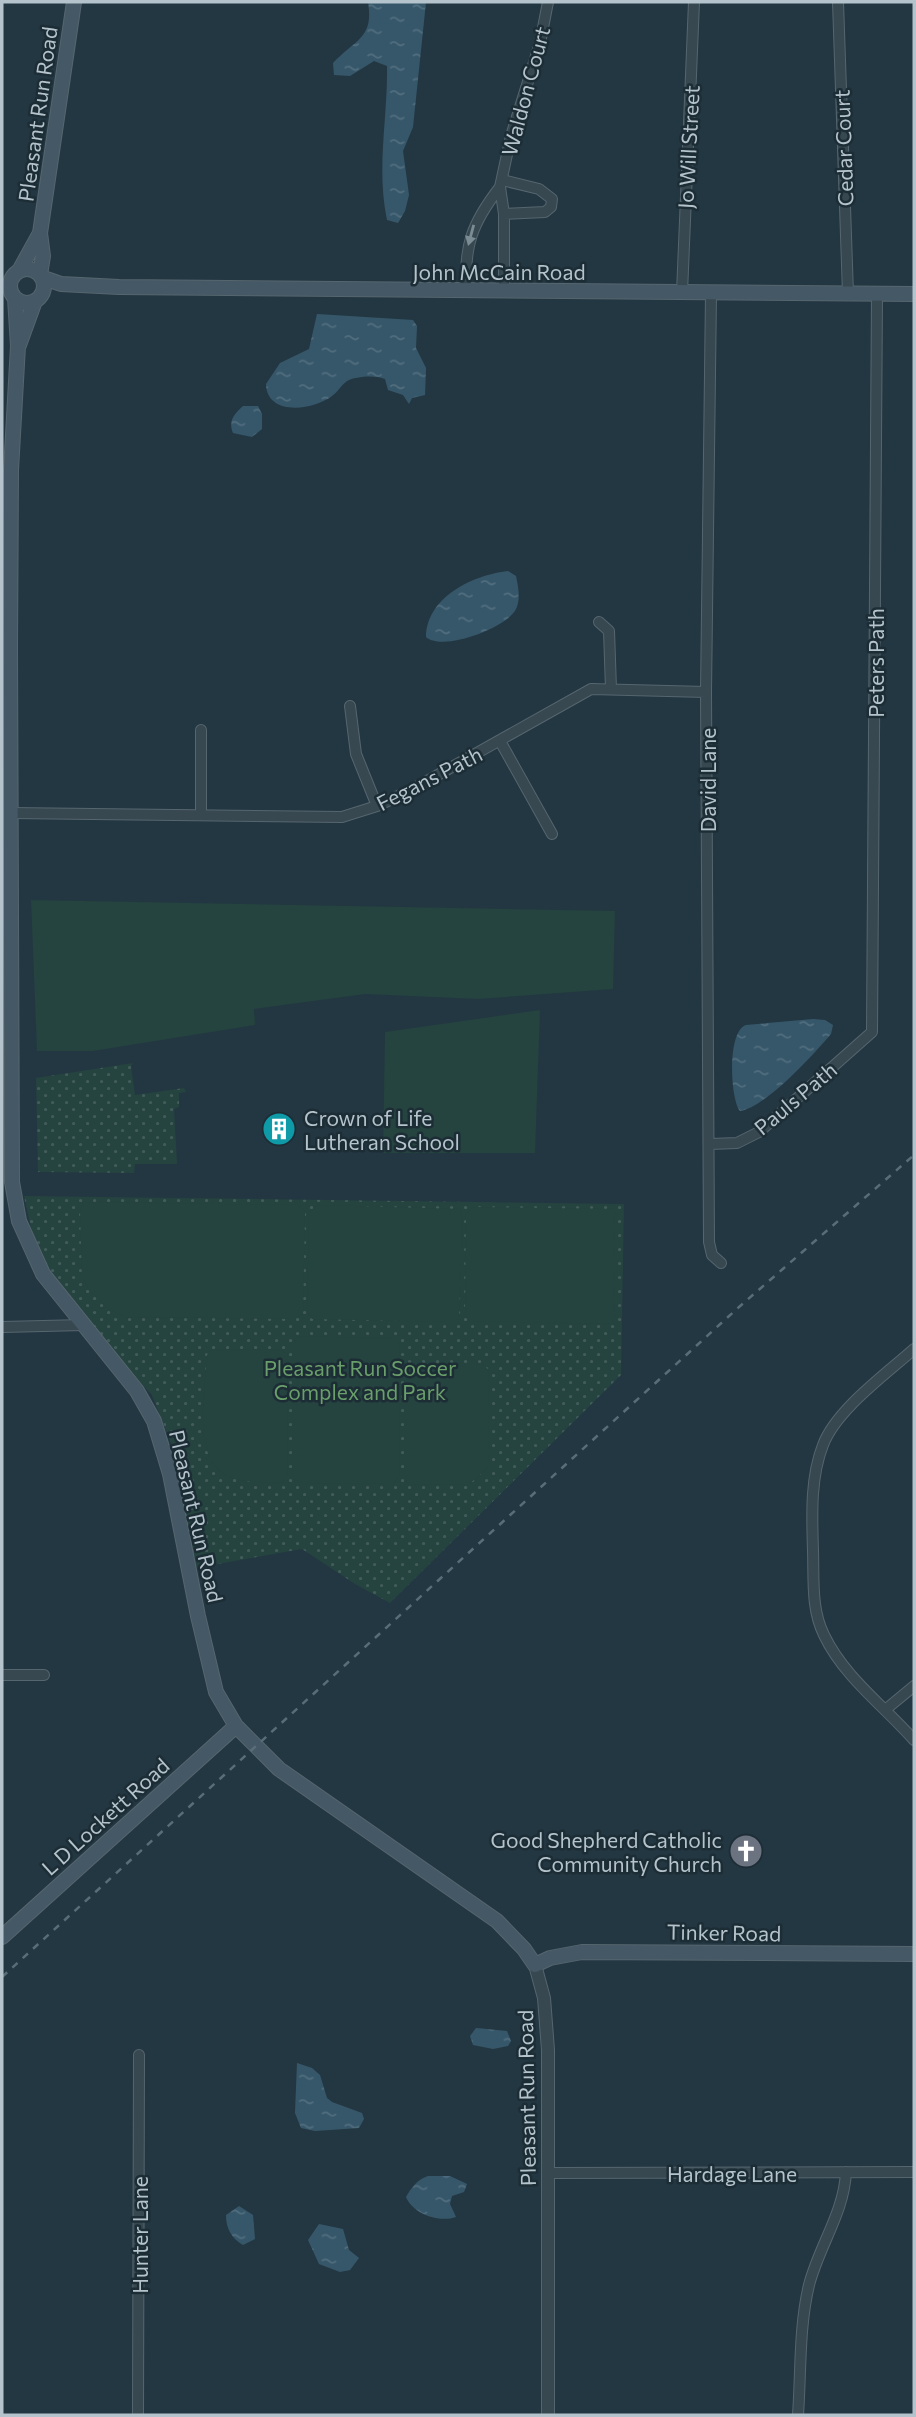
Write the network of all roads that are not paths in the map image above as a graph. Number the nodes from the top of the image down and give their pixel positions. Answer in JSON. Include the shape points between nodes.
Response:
{"nodes":[{"id":1,"x":75,"y":2,"type":"edge"},
{"id":2,"x":548,"y":2,"type":"edge"},
{"id":3,"x":694,"y":2,"type":"edge"},
{"id":4,"x":838,"y":2,"type":"edge"},
{"id":5,"x":501,"y":183,"type":"junction"},
{"id":6,"x":504,"y":214,"type":"junction"},
{"id":7,"x":40,"y":233,"type":"junction"},
{"id":8,"x":28,"y":255,"type":"junction"},
{"id":9,"x":18,"y":271,"type":"junction"},
{"id":10,"x":2,"y":274,"type":"edge"},
{"id":11,"x":41,"y":276,"type":"junction"},
{"id":12,"x":83,"y":286,"type":"junction"},
{"id":13,"x":466,"y":292,"type":"junction"},
{"id":14,"x":504,"y":292,"type":"junction"},
{"id":15,"x":682,"y":293,"type":"junction"},
{"id":16,"x":10,"y":294,"type":"edge"},
{"id":17,"x":711,"y":294,"type":"junction"},
{"id":18,"x":848,"y":294,"type":"junction"},
{"id":19,"x":877,"y":294,"type":"junction"},
{"id":20,"x":914,"y":294,"type":"edge"},
{"id":21,"x":39,"y":302,"type":"junction"},
{"id":22,"x":18,"y":346,"type":"junction"},
{"id":23,"x":599,"y":622,"type":"dead end"},
{"id":24,"x":611,"y":689,"type":"junction"},
{"id":25,"x":706,"y":692,"type":"junction"},
{"id":26,"x":349,"y":706,"type":"dead end"},
{"id":27,"x":201,"y":730,"type":"dead end"},
{"id":28,"x":500,"y":741,"type":"junction"},
{"id":29,"x":377,"y":806,"type":"junction"},
{"id":30,"x":11,"y":813,"type":"junction"},
{"id":31,"x":201,"y":815,"type":"junction"},
{"id":32,"x":552,"y":834,"type":"dead end"},
{"id":33,"x":872,"y":1032,"type":"joint"},
{"id":34,"x":710,"y":1144,"type":"junction"},
{"id":35,"x":720,"y":1263,"type":"dead end"},
{"id":36,"x":84,"y":1325,"type":"junction"},
{"id":37,"x":2,"y":1327,"type":"edge"},
{"id":38,"x":914,"y":1349,"type":"edge"},
{"id":39,"x":2,"y":1675,"type":"edge"},
{"id":40,"x":44,"y":1675,"type":"dead end"},
{"id":41,"x":914,"y":1686,"type":"edge"},
{"id":42,"x":885,"y":1710,"type":"junction"},
{"id":43,"x":236,"y":1726,"type":"junction"},
{"id":44,"x":914,"y":1740,"type":"edge"},
{"id":45,"x":2,"y":1937,"type":"edge"},
{"id":46,"x":914,"y":1954,"type":"edge"},
{"id":47,"x":535,"y":1965,"type":"junction"},
{"id":48,"x":139,"y":2055,"type":"dead end"},
{"id":49,"x":846,"y":2172,"type":"junction"},
{"id":50,"x":914,"y":2172,"type":"edge"},
{"id":51,"x":549,"y":2173,"type":"junction"},
{"id":52,"x":138,"y":2415,"type":"edge"},
{"id":53,"x":548,"y":2415,"type":"edge"},
{"id":54,"x":798,"y":2415,"type":"edge"}],
"edges":[{"from":1,"to":7,"type":"main road","name":"Pleasant Run Road"},
{"from":2,"to":5,"type":"street","name":"Waldon Court"},
{"from":3,"to":15,"type":"street","name":"Jo Will Street"},
{"from":4,"to":18,"type":"street","name":"Cedar Court"},
{"from":5,"to":6,"type":"street","name":"Waldon Court"},
{"from":5,"to":6,"type":"street","name":"Waldon Court","via":[[539,189],[552,200],[545,212]]},
{"from":5,"to":13,"type":"street","name":"Waldon Court","one_way":true,"via":[[473,226],[466,258]]},
{"from":6,"to":14,"type":"street","name":"Waldon Court"},
{"from":7,"to":8,"type":"main road","name":"Pleasant Run Road"},
{"from":7,"to":11,"type":"main road","name":"Pleasant Run Road"},
{"from":8,"to":9,"type":"main road","name":"Pleasant Run Road"},
{"from":8,"to":10,"type":"main road"},
{"from":9,"to":10,"type":"main road"},
{"from":9,"to":11,"type":"main road","via":[[28,269]]},
{"from":9,"to":16,"type":"main road"},
{"from":11,"to":12,"type":"main road","name":"John McCain Road"},
{"from":11,"to":21,"type":"main road","via":[[44,286]]},
{"from":12,"to":13,"type":"main road","name":"John McCain Road"},
{"from":12,"to":21,"type":"main road","name":"John McCain Road"},
{"from":13,"to":14,"type":"main road","name":"John McCain Road"},
{"from":14,"to":15,"type":"main road","name":"John McCain Road"},
{"from":15,"to":17,"type":"main road","name":"John McCain Road"},
{"from":16,"to":21,"type":"main road"},
{"from":16,"to":22,"type":"main road","name":"Pleasant Run Road"},
{"from":17,"to":18,"type":"main road","name":"John McCain Road"},
{"from":17,"to":25,"type":"street","name":"David Lane"},
{"from":18,"to":19,"type":"main road","name":"John McCain Road"},
{"from":19,"to":20,"type":"main road","name":"John McCain Road"},
{"from":19,"to":33,"type":"street","name":"Peters Path"},
{"from":21,"to":22,"type":"main road","name":"Pleasant Run Road"},
{"from":22,"to":30,"type":"main road","name":"Pleasant Run Road","via":[[11,470]]},
{"from":23,"to":24,"type":"street","via":[[610,631]]},
{"from":24,"to":25,"type":"street","name":"Fegans Path"},
{"from":24,"to":28,"type":"street","name":"Fegans Path","via":[[591,690]]},
{"from":25,"to":34,"type":"street","name":"David Lane"},
{"from":26,"to":29,"type":"street","via":[[356,754]]},
{"from":27,"to":31,"type":"street"},
{"from":28,"to":29,"type":"street","name":"Fegans Path"},
{"from":28,"to":32,"type":"street"},
{"from":29,"to":31,"type":"street","name":"Fegans Path","via":[[342,817]]},
{"from":30,"to":31,"type":"street","name":"Fegans Path"},
{"from":30,"to":36,"type":"main road","name":"Pleasant Run Road","via":[[12,1182],[19,1221],[33,1256]]},
{"from":33,"to":34,"type":"street","name":"Pauls Path","via":[[759,1132],[737,1143]]},
{"from":34,"to":35,"type":"street","name":"David Lane","via":[[709,1242]]},
{"from":36,"to":37,"type":"street"},
{"from":36,"to":43,"type":"main road","name":"Pleasant Run Road","via":[[137,1391],[154,1421],[170,1474],[210,1671],[216,1692]]},
{"from":38,"to":42,"type":"street","via":[[828,1434],[817,1469],[812,1520],[814,1596],[820,1626],[846,1670]]},
{"from":39,"to":40,"type":"street"},
{"from":41,"to":42,"type":"street"},
{"from":42,"to":44,"type":"street"},
{"from":43,"to":45,"type":"main road","name":"L D Lockett Road"},
{"from":43,"to":47,"type":"main road","name":"Pleasant Run Road","via":[[279,1769],[498,1921]]},
{"from":46,"to":47,"type":"main road","name":"Tinker Road","via":[[582,1952]]},
{"from":47,"to":51,"type":"street","name":"Pleasant Run Road","via":[[544,1998],[548,2050]]},
{"from":48,"to":52,"type":"street","name":"Hunter Lane"},
{"from":49,"to":50,"type":"street","name":"Hardage Lane"},
{"from":49,"to":51,"type":"street","name":"Hardage Lane"},
{"from":49,"to":54,"type":"street","via":[[838,2213],[806,2299]]},
{"from":51,"to":53,"type":"street","name":"Pleasant Run Road"}]}
